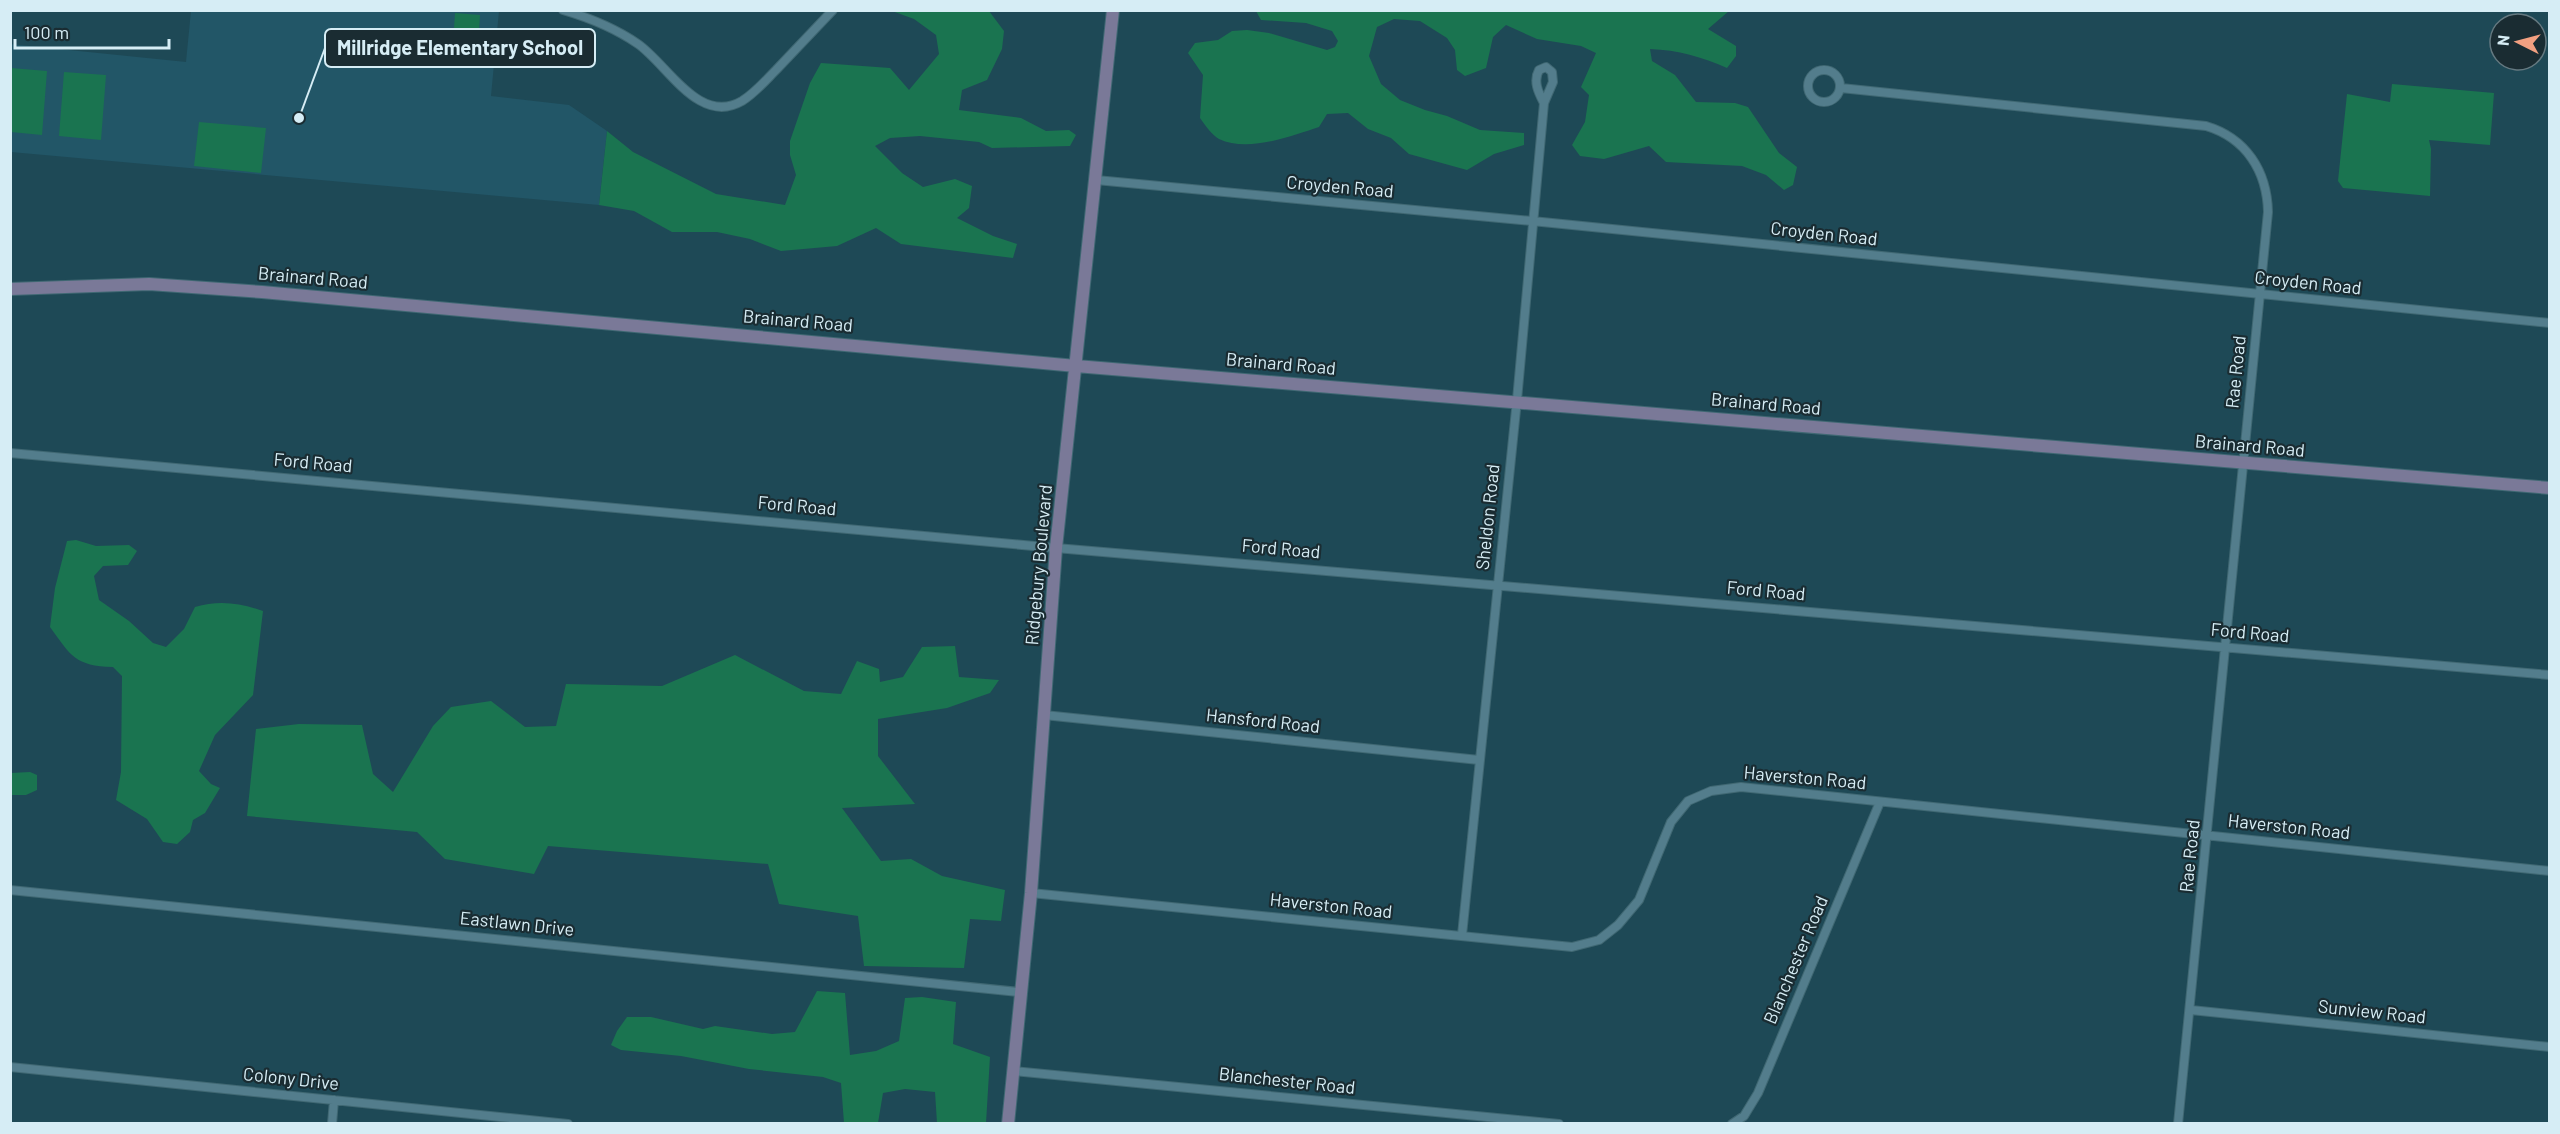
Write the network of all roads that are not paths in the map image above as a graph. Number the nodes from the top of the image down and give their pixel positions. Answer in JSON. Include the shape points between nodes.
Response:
{"nodes":[{"id":1,"x":563,"y":10,"type":"edge"},
{"id":2,"x":834,"y":10,"type":"edge"},
{"id":3,"x":1113,"y":10,"type":"edge"},
{"id":4,"x":1841,"y":88,"type":"junction"},
{"id":5,"x":1544,"y":103,"type":"dead end"},
{"id":6,"x":1095,"y":180,"type":"junction"},
{"id":7,"x":1532,"y":221,"type":"junction"},
{"id":8,"x":10,"y":289,"type":"edge"},
{"id":9,"x":2260,"y":295,"type":"junction"},
{"id":10,"x":2550,"y":323,"type":"edge"},
{"id":11,"x":1076,"y":366,"type":"junction"},
{"id":12,"x":1517,"y":400,"type":"junction"},
{"id":13,"x":10,"y":453,"type":"edge"},
{"id":14,"x":2244,"y":463,"type":"junction"},
{"id":15,"x":2550,"y":488,"type":"edge"},
{"id":16,"x":1056,"y":548,"type":"junction"},
{"id":17,"x":1497,"y":584,"type":"junction"},
{"id":18,"x":2226,"y":647,"type":"junction"},
{"id":19,"x":2550,"y":675,"type":"edge"},
{"id":20,"x":1044,"y":716,"type":"junction"},
{"id":21,"x":1479,"y":760,"type":"junction"},
{"id":22,"x":1880,"y":802,"type":"junction"},
{"id":23,"x":2208,"y":836,"type":"junction"},
{"id":24,"x":2550,"y":871,"type":"edge"},
{"id":25,"x":10,"y":890,"type":"edge"},
{"id":26,"x":1030,"y":893,"type":"junction"},
{"id":27,"x":1462,"y":936,"type":"junction"},
{"id":28,"x":1019,"y":992,"type":"junction"},
{"id":29,"x":2191,"y":1010,"type":"junction"},
{"id":30,"x":2550,"y":1047,"type":"edge"},
{"id":31,"x":10,"y":1067,"type":"edge"},
{"id":32,"x":1012,"y":1071,"type":"junction"},
{"id":33,"x":334,"y":1100,"type":"junction"},
{"id":34,"x":1444,"y":1113,"type":"junction"},
{"id":35,"x":332,"y":1124,"type":"edge"},
{"id":36,"x":568,"y":1124,"type":"edge"},
{"id":37,"x":1008,"y":1124,"type":"edge"},
{"id":38,"x":1443,"y":1124,"type":"edge"},
{"id":39,"x":1559,"y":1124,"type":"edge"},
{"id":40,"x":1732,"y":1124,"type":"edge"},
{"id":41,"x":2178,"y":1124,"type":"edge"}],
"edges":[{"from":1,"to":2,"type":"street","via":[[622,33],[696,99],[719,107],[734,105],[752,94]]},
{"from":3,"to":6,"type":"street","name":"Ridgebury Boulevard"},
{"from":4,"to":4,"type":"street","via":[[1835,74],[1825,70],[1812,76],[1808,87],[1814,99],[1823,103],[1835,99]]},
{"from":4,"to":9,"type":"street","name":"Rae Road","via":[[2196,124],[2228,135],[2257,165],[2268,193]]},
{"from":5,"to":7,"type":"street","name":"Sheldon Road"},
{"from":6,"to":7,"type":"street","name":"Croyden Road"},
{"from":6,"to":11,"type":"street","name":"Ridgebury Boulevard"},
{"from":7,"to":9,"type":"street","name":"Croyden Road"},
{"from":7,"to":12,"type":"street","name":"Sheldon Road"},
{"from":8,"to":11,"type":"street","name":"Brainard Road","via":[[188,286]]},
{"from":9,"to":10,"type":"street","name":"Croyden Road"},
{"from":9,"to":14,"type":"street","name":"Rae Road"},
{"from":11,"to":12,"type":"street","name":"Brainard Road"},
{"from":11,"to":16,"type":"street","name":"Ridgebury Boulevard"},
{"from":12,"to":14,"type":"street","name":"Brainard Road"},
{"from":12,"to":17,"type":"street","name":"Sheldon Road"},
{"from":13,"to":16,"type":"street","name":"Ford Road"},
{"from":14,"to":15,"type":"street","name":"Brainard Road"},
{"from":14,"to":18,"type":"street","name":"Rae Road"},
{"from":16,"to":17,"type":"street","name":"Ford Road"},
{"from":16,"to":20,"type":"street","name":"Ridgebury Boulevard"},
{"from":17,"to":18,"type":"street","name":"Ford Road"},
{"from":17,"to":21,"type":"street","name":"Sheldon Road"},
{"from":18,"to":19,"type":"street","name":"Ford Road"},
{"from":18,"to":23,"type":"street","name":"Rae Road"},
{"from":20,"to":21,"type":"street","name":"Hansford Road"},
{"from":20,"to":26,"type":"street","name":"Ridgebury Boulevard"},
{"from":21,"to":27,"type":"street","name":"Sheldon Road"},
{"from":22,"to":23,"type":"street","name":"Haverston Road"},
{"from":22,"to":27,"type":"street","name":"Haverston Road","via":[[1741,787],[1711,791],[1688,801],[1671,822],[1639,900],[1599,940],[1572,946]]},
{"from":22,"to":40,"type":"street","name":"Blanchester Road","via":[[1758,1093],[1744,1116]]},
{"from":23,"to":24,"type":"street","name":"Haverston Road"},
{"from":23,"to":29,"type":"street","name":"Rae Road"},
{"from":25,"to":28,"type":"street","name":"Eastlawn Drive"},
{"from":26,"to":27,"type":"street","name":"Haverston Road"},
{"from":26,"to":28,"type":"street","name":"Ridgebury Boulevard"},
{"from":28,"to":32,"type":"street","name":"Ridgebury Boulevard"},
{"from":29,"to":30,"type":"street","name":"Sunview Road"},
{"from":29,"to":41,"type":"street","name":"Rae Road"},
{"from":31,"to":33,"type":"street","name":"Colony Drive"},
{"from":32,"to":34,"type":"street","name":"Blanchester Road"},
{"from":32,"to":37,"type":"street","name":"Ridgebury Boulevard"},
{"from":33,"to":35,"type":"street"},
{"from":33,"to":36,"type":"street","name":"Colony Drive"},
{"from":34,"to":38,"type":"street"},
{"from":34,"to":39,"type":"street","name":"Blanchester Road"}]}
